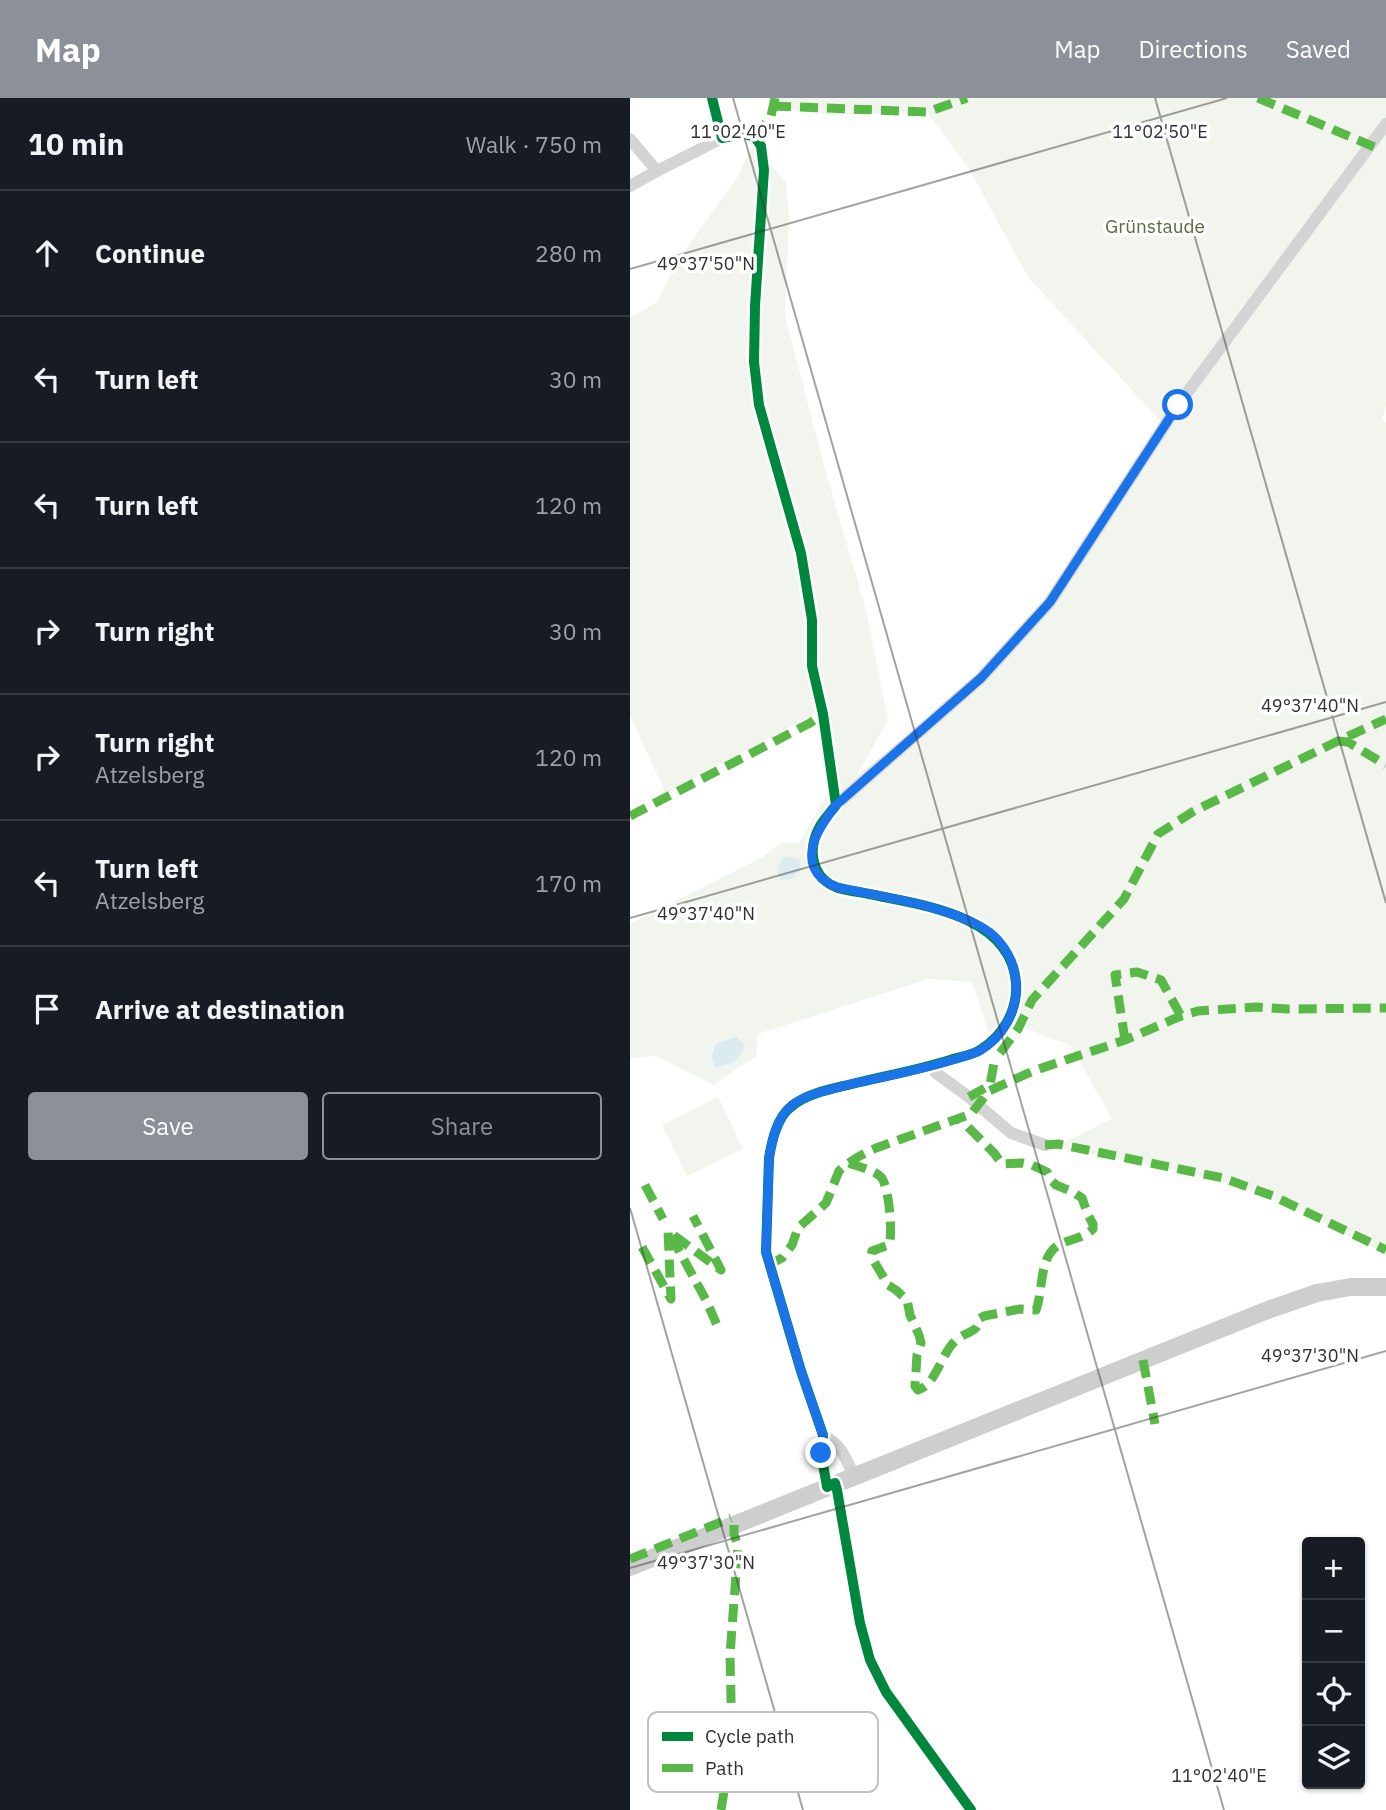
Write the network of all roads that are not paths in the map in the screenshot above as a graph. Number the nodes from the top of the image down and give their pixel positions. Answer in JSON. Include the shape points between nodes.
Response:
{"nodes":[{"id":1,"x":712,"y":98,"type":"edge"},
{"id":2,"x":1386,"y":124,"type":"edge"},
{"id":3,"x":630,"y":139,"type":"edge"},
{"id":4,"x":657,"y":171,"type":"junction"},
{"id":5,"x":630,"y":186,"type":"edge"},
{"id":6,"x":934,"y":1065,"type":"junction"},
{"id":7,"x":1045,"y":1145,"type":"dead end"},
{"id":8,"x":1386,"y":1287,"type":"edge"},
{"id":9,"x":823,"y":1435,"type":"junction"},
{"id":10,"x":854,"y":1476,"type":"junction"},
{"id":11,"x":827,"y":1487,"type":"junction"},
{"id":12,"x":630,"y":1567,"type":"edge"}],
"edges":[{"from":1,"to":4,"type":"street","via":[[722,138]]},
{"from":2,"to":6,"type":"street","via":[[1178,405],[1050,602],[981,678],[836,805],[819,828],[812,850],[822,878],[837,887],[953,914],[986,930],[1011,960],[1016,997],[1000,1035],[979,1051]]},
{"from":3,"to":4,"type":"street"},
{"from":4,"to":5,"type":"street"},
{"from":6,"to":7,"type":"street","via":[[936,1073],[1011,1133]]},
{"from":6,"to":9,"type":"street","via":[[811,1095],[782,1116],[771,1145],[766,1252]]},
{"from":8,"to":10,"type":"street","via":[[1317,1293],[1265,1311]]},
{"from":9,"to":10,"type":"street","via":[[842,1450]]},
{"from":9,"to":11,"type":"street"},
{"from":10,"to":11,"type":"street"},
{"from":11,"to":12,"type":"street"}]}
